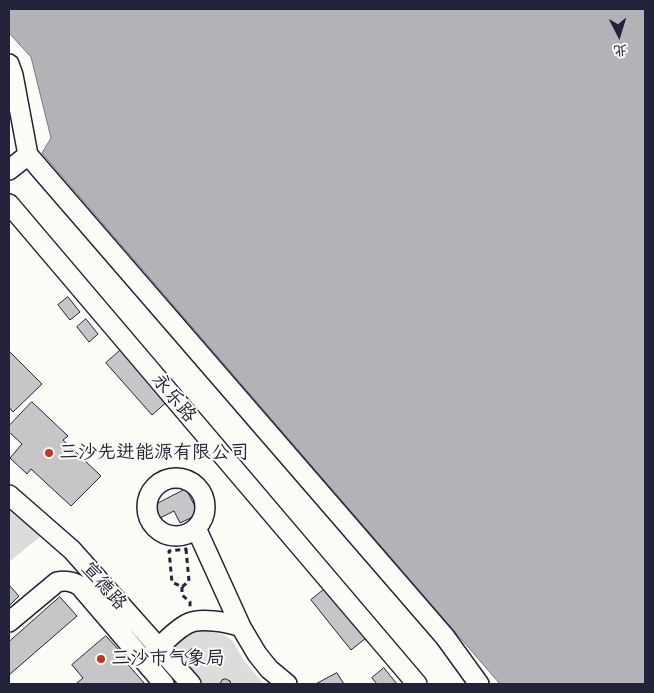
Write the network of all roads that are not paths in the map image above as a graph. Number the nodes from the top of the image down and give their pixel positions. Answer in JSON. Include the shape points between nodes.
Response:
{"nodes":[{"id":1,"x":9,"y":64,"type":"edge"},
{"id":2,"x":28,"y":155,"type":"junction"},
{"id":3,"x":9,"y":170,"type":"edge"},
{"id":4,"x":9,"y":204,"type":"edge"},
{"id":5,"x":9,"y":495,"type":"edge"},
{"id":6,"x":196,"y":528,"type":"dead end"},
{"id":7,"x":9,"y":622,"type":"edge"},
{"id":8,"x":241,"y":627,"type":"junction"},
{"id":9,"x":159,"y":648,"type":"junction"},
{"id":10,"x":145,"y":662,"type":"junction"},
{"id":11,"x":164,"y":684,"type":"edge"},
{"id":12,"x":191,"y":684,"type":"edge"},
{"id":13,"x":287,"y":684,"type":"edge"},
{"id":14,"x":417,"y":684,"type":"edge"},
{"id":15,"x":479,"y":684,"type":"edge"}],
"edges":[{"from":1,"to":2,"type":"street"},
{"from":2,"to":3,"type":"street"},
{"from":2,"to":15,"type":"street","via":[[445,637]]},
{"from":4,"to":14,"type":"street","name":"永乐路"},
{"from":5,"to":9,"type":"street","name":"宣德路","via":[[72,550]]},
{"from":6,"to":8,"type":"street"},
{"from":7,"to":10,"type":"street","via":[[57,582],[74,582]]},
{"from":8,"to":9,"type":"street","via":[[206,621],[188,623]]},
{"from":8,"to":13,"type":"street","via":[[269,669]]},
{"from":9,"to":10,"type":"street"},
{"from":9,"to":12,"type":"street","name":"宣德路"},
{"from":10,"to":11,"type":"street"}]}
